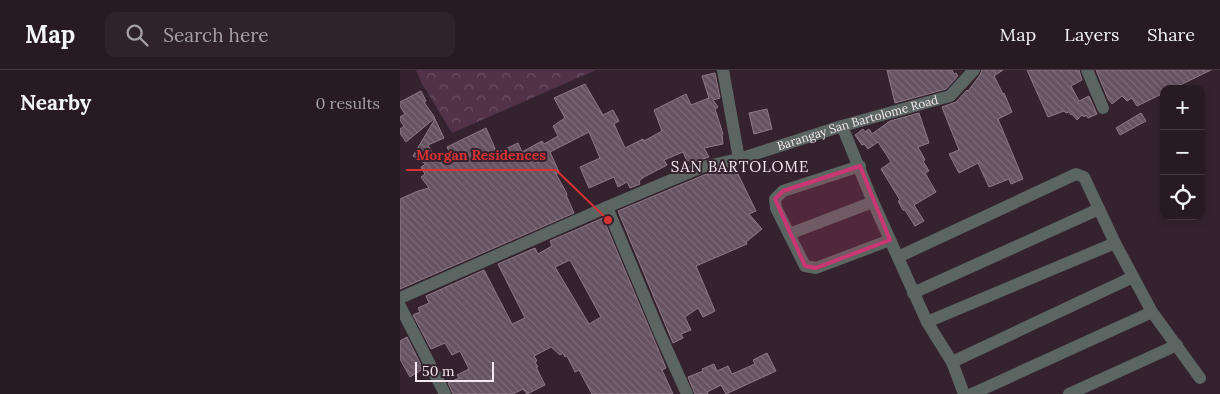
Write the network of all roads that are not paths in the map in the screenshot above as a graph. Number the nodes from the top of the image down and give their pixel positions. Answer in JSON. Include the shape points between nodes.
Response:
{"nodes":[{"id":1,"x":723,"y":70,"type":"edge"},
{"id":2,"x":974,"y":70,"type":"edge"},
{"id":3,"x":1087,"y":70,"type":"edge"},
{"id":4,"x":1103,"y":108,"type":"dead end"},
{"id":5,"x":842,"y":126,"type":"junction"},
{"id":6,"x":739,"y":159,"type":"junction"},
{"id":7,"x":860,"y":166,"type":"junction"},
{"id":8,"x":873,"y":202,"type":"junction"},
{"id":9,"x":607,"y":207,"type":"junction"},
{"id":10,"x":1098,"y":209,"type":"junction"},
{"id":11,"x":789,"y":234,"type":"junction"},
{"id":12,"x":890,"y":240,"type":"junction"},
{"id":13,"x":1115,"y":243,"type":"junction"},
{"id":14,"x":898,"y":257,"type":"junction"},
{"id":15,"x":1133,"y":277,"type":"junction"},
{"id":16,"x":914,"y":292,"type":"junction"},
{"id":17,"x":400,"y":298,"type":"edge"},
{"id":18,"x":400,"y":306,"type":"edge"},
{"id":19,"x":1152,"y":312,"type":"junction"},
{"id":20,"x":927,"y":322,"type":"junction"},
{"id":21,"x":1177,"y":345,"type":"junction"},
{"id":22,"x":952,"y":362,"type":"junction"},
{"id":23,"x":1200,"y":378,"type":"dead end"},
{"id":24,"x":445,"y":394,"type":"edge"},
{"id":25,"x":687,"y":394,"type":"edge"},
{"id":26,"x":964,"y":394,"type":"edge"},
{"id":27,"x":972,"y":394,"type":"edge"},
{"id":28,"x":1069,"y":394,"type":"edge"}],
"edges":[{"from":1,"to":6,"type":"street"},
{"from":2,"to":5,"type":"street","name":"Barangay San Bartolome Road","via":[[950,96]]},
{"from":3,"to":4,"type":"street"},
{"from":5,"to":6,"type":"street","name":"Barangay San Bartolome Road"},
{"from":5,"to":7,"type":"street"},
{"from":6,"to":9,"type":"street","name":"Barangay San Bartolome Road","via":[[702,167]]},
{"from":7,"to":8,"type":"street"},
{"from":7,"to":11,"type":"street","via":[[783,191],[775,199],[776,208]]},
{"from":8,"to":11,"type":"street"},
{"from":8,"to":12,"type":"street"},
{"from":9,"to":17,"type":"street","name":"Barangay San Bartolome Road"},
{"from":9,"to":25,"type":"street"},
{"from":10,"to":13,"type":"street"},
{"from":10,"to":14,"type":"street","via":[[1084,177],[1076,174]]},
{"from":10,"to":16,"type":"street"},
{"from":11,"to":12,"type":"street","via":[[805,266],[816,268]]},
{"from":12,"to":14,"type":"street"},
{"from":13,"to":15,"type":"street"},
{"from":13,"to":20,"type":"street"},
{"from":14,"to":16,"type":"street"},
{"from":15,"to":19,"type":"street"},
{"from":15,"to":22,"type":"street"},
{"from":16,"to":20,"type":"street"},
{"from":18,"to":24,"type":"street"},
{"from":19,"to":21,"type":"street"},
{"from":19,"to":27,"type":"street"},
{"from":20,"to":22,"type":"street"},
{"from":21,"to":23,"type":"street"},
{"from":21,"to":28,"type":"street"},
{"from":22,"to":26,"type":"street"}]}
